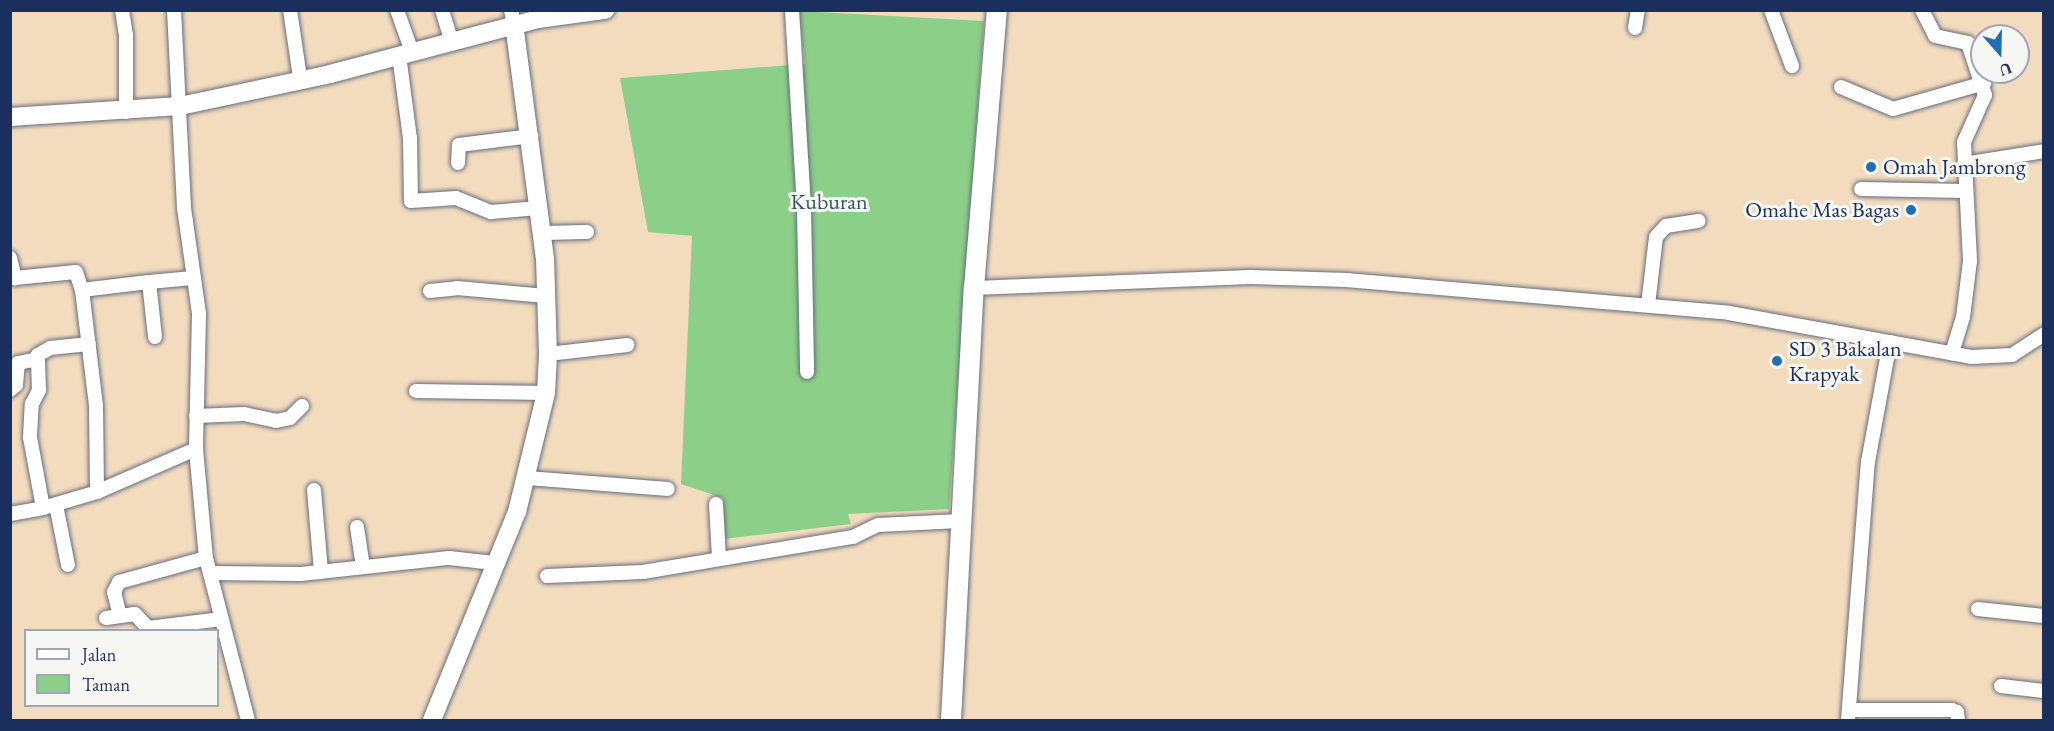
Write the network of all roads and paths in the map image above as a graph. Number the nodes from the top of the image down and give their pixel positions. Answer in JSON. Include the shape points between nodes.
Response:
{"nodes":[{"id":1,"x":122,"y":10,"type":"edge"},
{"id":2,"x":174,"y":10,"type":"edge"},
{"id":3,"x":290,"y":10,"type":"edge"},
{"id":4,"x":397,"y":10,"type":"edge"},
{"id":5,"x":442,"y":10,"type":"edge"},
{"id":6,"x":605,"y":10,"type":"edge"},
{"id":7,"x":792,"y":10,"type":"edge"},
{"id":8,"x":997,"y":10,"type":"edge"},
{"id":9,"x":1638,"y":10,"type":"edge"},
{"id":10,"x":1771,"y":10,"type":"edge"},
{"id":11,"x":1922,"y":10,"type":"edge"},
{"id":12,"x":512,"y":18,"type":"edge"},
{"id":13,"x":1635,"y":28,"type":"dead end"},
{"id":14,"x":452,"y":42,"type":"junction"},
{"id":15,"x":1970,"y":48,"type":"edge"},
{"id":16,"x":406,"y":54,"type":"junction"},
{"id":17,"x":1792,"y":66,"type":"dead end"},
{"id":18,"x":300,"y":78,"type":"junction"},
{"id":19,"x":1977,"y":84,"type":"edge"},
{"id":20,"x":1984,"y":84,"type":"edge"},
{"id":21,"x":1841,"y":87,"type":"dead end"},
{"id":22,"x":180,"y":106,"type":"junction"},
{"id":23,"x":126,"y":112,"type":"junction"},
{"id":24,"x":10,"y":117,"type":"edge"},
{"id":25,"x":531,"y":136,"type":"junction"},
{"id":26,"x":2043,"y":151,"type":"edge"},
{"id":27,"x":458,"y":163,"type":"dead end"},
{"id":28,"x":1964,"y":164,"type":"junction"},
{"id":29,"x":1861,"y":189,"type":"dead end"},
{"id":30,"x":1965,"y":191,"type":"junction"},
{"id":31,"x":539,"y":208,"type":"junction"},
{"id":32,"x":1700,"y":221,"type":"dead end"},
{"id":33,"x":587,"y":232,"type":"dead end"},
{"id":34,"x":542,"y":233,"type":"junction"},
{"id":35,"x":10,"y":258,"type":"edge"},
{"id":36,"x":193,"y":278,"type":"junction"},
{"id":37,"x":149,"y":282,"type":"junction"},
{"id":38,"x":974,"y":288,"type":"junction"},
{"id":39,"x":82,"y":290,"type":"junction"},
{"id":40,"x":430,"y":291,"type":"dead end"},
{"id":41,"x":546,"y":296,"type":"junction"},
{"id":42,"x":1648,"y":305,"type":"junction"},
{"id":43,"x":2043,"y":334,"type":"edge"},
{"id":44,"x":155,"y":337,"type":"dead end"},
{"id":45,"x":1890,"y":342,"type":"junction"},
{"id":46,"x":89,"y":344,"type":"junction"},
{"id":47,"x":627,"y":345,"type":"dead end"},
{"id":48,"x":1952,"y":353,"type":"junction"},
{"id":49,"x":548,"y":354,"type":"junction"},
{"id":50,"x":38,"y":359,"type":"junction"},
{"id":51,"x":807,"y":372,"type":"dead end"},
{"id":52,"x":10,"y":390,"type":"edge"},
{"id":53,"x":416,"y":391,"type":"dead end"},
{"id":54,"x":546,"y":393,"type":"junction"},
{"id":55,"x":302,"y":406,"type":"dead end"},
{"id":56,"x":196,"y":416,"type":"junction"},
{"id":57,"x":196,"y":449,"type":"junction"},
{"id":58,"x":528,"y":478,"type":"junction"},
{"id":59,"x":668,"y":489,"type":"dead end"},
{"id":60,"x":314,"y":490,"type":"dead end"},
{"id":61,"x":97,"y":492,"type":"junction"},
{"id":62,"x":716,"y":504,"type":"dead end"},
{"id":63,"x":50,"y":507,"type":"junction"},
{"id":64,"x":10,"y":514,"type":"edge"},
{"id":65,"x":960,"y":521,"type":"junction"},
{"id":66,"x":357,"y":526,"type":"dead end"},
{"id":67,"x":206,"y":558,"type":"junction"},
{"id":68,"x":719,"y":558,"type":"junction"},
{"id":69,"x":495,"y":563,"type":"junction"},
{"id":70,"x":69,"y":565,"type":"dead end"},
{"id":71,"x":363,"y":567,"type":"junction"},
{"id":72,"x":321,"y":571,"type":"junction"},
{"id":73,"x":210,"y":573,"type":"junction"},
{"id":74,"x":547,"y":576,"type":"dead end"},
{"id":75,"x":1978,"y":609,"type":"dead end"},
{"id":76,"x":2043,"y":616,"type":"edge"},
{"id":77,"x":221,"y":619,"type":"junction"},
{"id":78,"x":2001,"y":686,"type":"dead end"},
{"id":79,"x":2043,"y":691,"type":"edge"},
{"id":80,"x":1849,"y":715,"type":"edge"},
{"id":81,"x":248,"y":720,"type":"edge"},
{"id":82,"x":432,"y":720,"type":"edge"},
{"id":83,"x":951,"y":720,"type":"edge"},
{"id":84,"x":1958,"y":720,"type":"edge"}],
"edges":[{"from":1,"to":23,"type":"street","via":[[126,35]]},
{"from":2,"to":22,"type":"street"},
{"from":3,"to":18,"type":"street"},
{"from":4,"to":16,"type":"street"},
{"from":5,"to":14,"type":"street"},
{"from":6,"to":12,"type":"street"},
{"from":7,"to":51,"type":"street","via":[[804,209]]},
{"from":8,"to":38,"type":"main road"},
{"from":9,"to":13,"type":"street"},
{"from":10,"to":17,"type":"street"},
{"from":11,"to":15,"type":"street","via":[[1935,36],[1968,43]]},
{"from":12,"to":14,"type":"street"},
{"from":12,"to":25,"type":"street"},
{"from":14,"to":16,"type":"street"},
{"from":16,"to":18,"type":"street"},
{"from":16,"to":31,"type":"street","via":[[411,201],[456,198],[491,212]]},
{"from":18,"to":22,"type":"street"},
{"from":19,"to":21,"type":"street","via":[[1893,109]]},
{"from":20,"to":28,"type":"street","via":[[1984,104],[1966,133]]},
{"from":22,"to":23,"type":"street"},
{"from":22,"to":36,"type":"street","via":[[184,208]]},
{"from":23,"to":24,"type":"street"},
{"from":25,"to":27,"type":"street","via":[[459,145]]},
{"from":25,"to":31,"type":"street"},
{"from":26,"to":28,"type":"street"},
{"from":28,"to":30,"type":"street"},
{"from":29,"to":30,"type":"street"},
{"from":30,"to":48,"type":"street","via":[[1970,261],[1963,317]]},
{"from":31,"to":34,"type":"street"},
{"from":32,"to":42,"type":"street","via":[[1666,226],[1656,237]]},
{"from":33,"to":34,"type":"street"},
{"from":34,"to":41,"type":"street"},
{"from":35,"to":39,"type":"street","via":[[15,278],[76,272]]},
{"from":36,"to":37,"type":"street"},
{"from":36,"to":56,"type":"street","via":[[201,349]]},
{"from":37,"to":39,"type":"street"},
{"from":37,"to":44,"type":"street"},
{"from":38,"to":42,"type":"street","via":[[1250,277],[1336,279]]},
{"from":38,"to":65,"type":"main road"},
{"from":39,"to":46,"type":"street"},
{"from":40,"to":41,"type":"street","via":[[457,288]]},
{"from":41,"to":49,"type":"street"},
{"from":42,"to":45,"type":"street","via":[[1785,321]]},
{"from":43,"to":48,"type":"street","via":[[2029,346],[2000,357]]},
{"from":45,"to":48,"type":"street"},
{"from":45,"to":80,"type":"street","via":[[1868,462]]},
{"from":46,"to":50,"type":"street","via":[[43,350]]},
{"from":46,"to":61,"type":"street","via":[[96,406]]},
{"from":47,"to":49,"type":"street"},
{"from":49,"to":54,"type":"street"},
{"from":50,"to":52,"type":"street","via":[[18,363],[16,385]]},
{"from":50,"to":63,"type":"street","via":[[39,390],[32,404],[30,437]]},
{"from":53,"to":54,"type":"street"},
{"from":54,"to":58,"type":"street"},
{"from":55,"to":56,"type":"street","via":[[290,418],[276,422],[249,414]]},
{"from":56,"to":57,"type":"street"},
{"from":57,"to":61,"type":"street"},
{"from":57,"to":67,"type":"street"},
{"from":58,"to":59,"type":"street"},
{"from":58,"to":69,"type":"street"},
{"from":60,"to":72,"type":"street"},
{"from":61,"to":63,"type":"street"},
{"from":62,"to":68,"type":"street"},
{"from":63,"to":64,"type":"street"},
{"from":63,"to":70,"type":"street"},
{"from":65,"to":68,"type":"street","via":[[878,525],[853,537]]},
{"from":65,"to":83,"type":"main road"},
{"from":66,"to":71,"type":"street"},
{"from":67,"to":73,"type":"street"},
{"from":67,"to":77,"type":"street","via":[[119,582],[114,592],[113,617],[135,614],[148,628]]},
{"from":68,"to":74,"type":"street","via":[[643,572]]},
{"from":69,"to":71,"type":"street","via":[[449,558]]},
{"from":69,"to":82,"type":"street"},
{"from":71,"to":72,"type":"street"},
{"from":72,"to":73,"type":"street"},
{"from":73,"to":77,"type":"street"},
{"from":75,"to":76,"type":"street"},
{"from":77,"to":81,"type":"street"},
{"from":78,"to":79,"type":"street"},
{"from":80,"to":84,"type":"street","via":[[1952,710],[1957,712]]}]}
